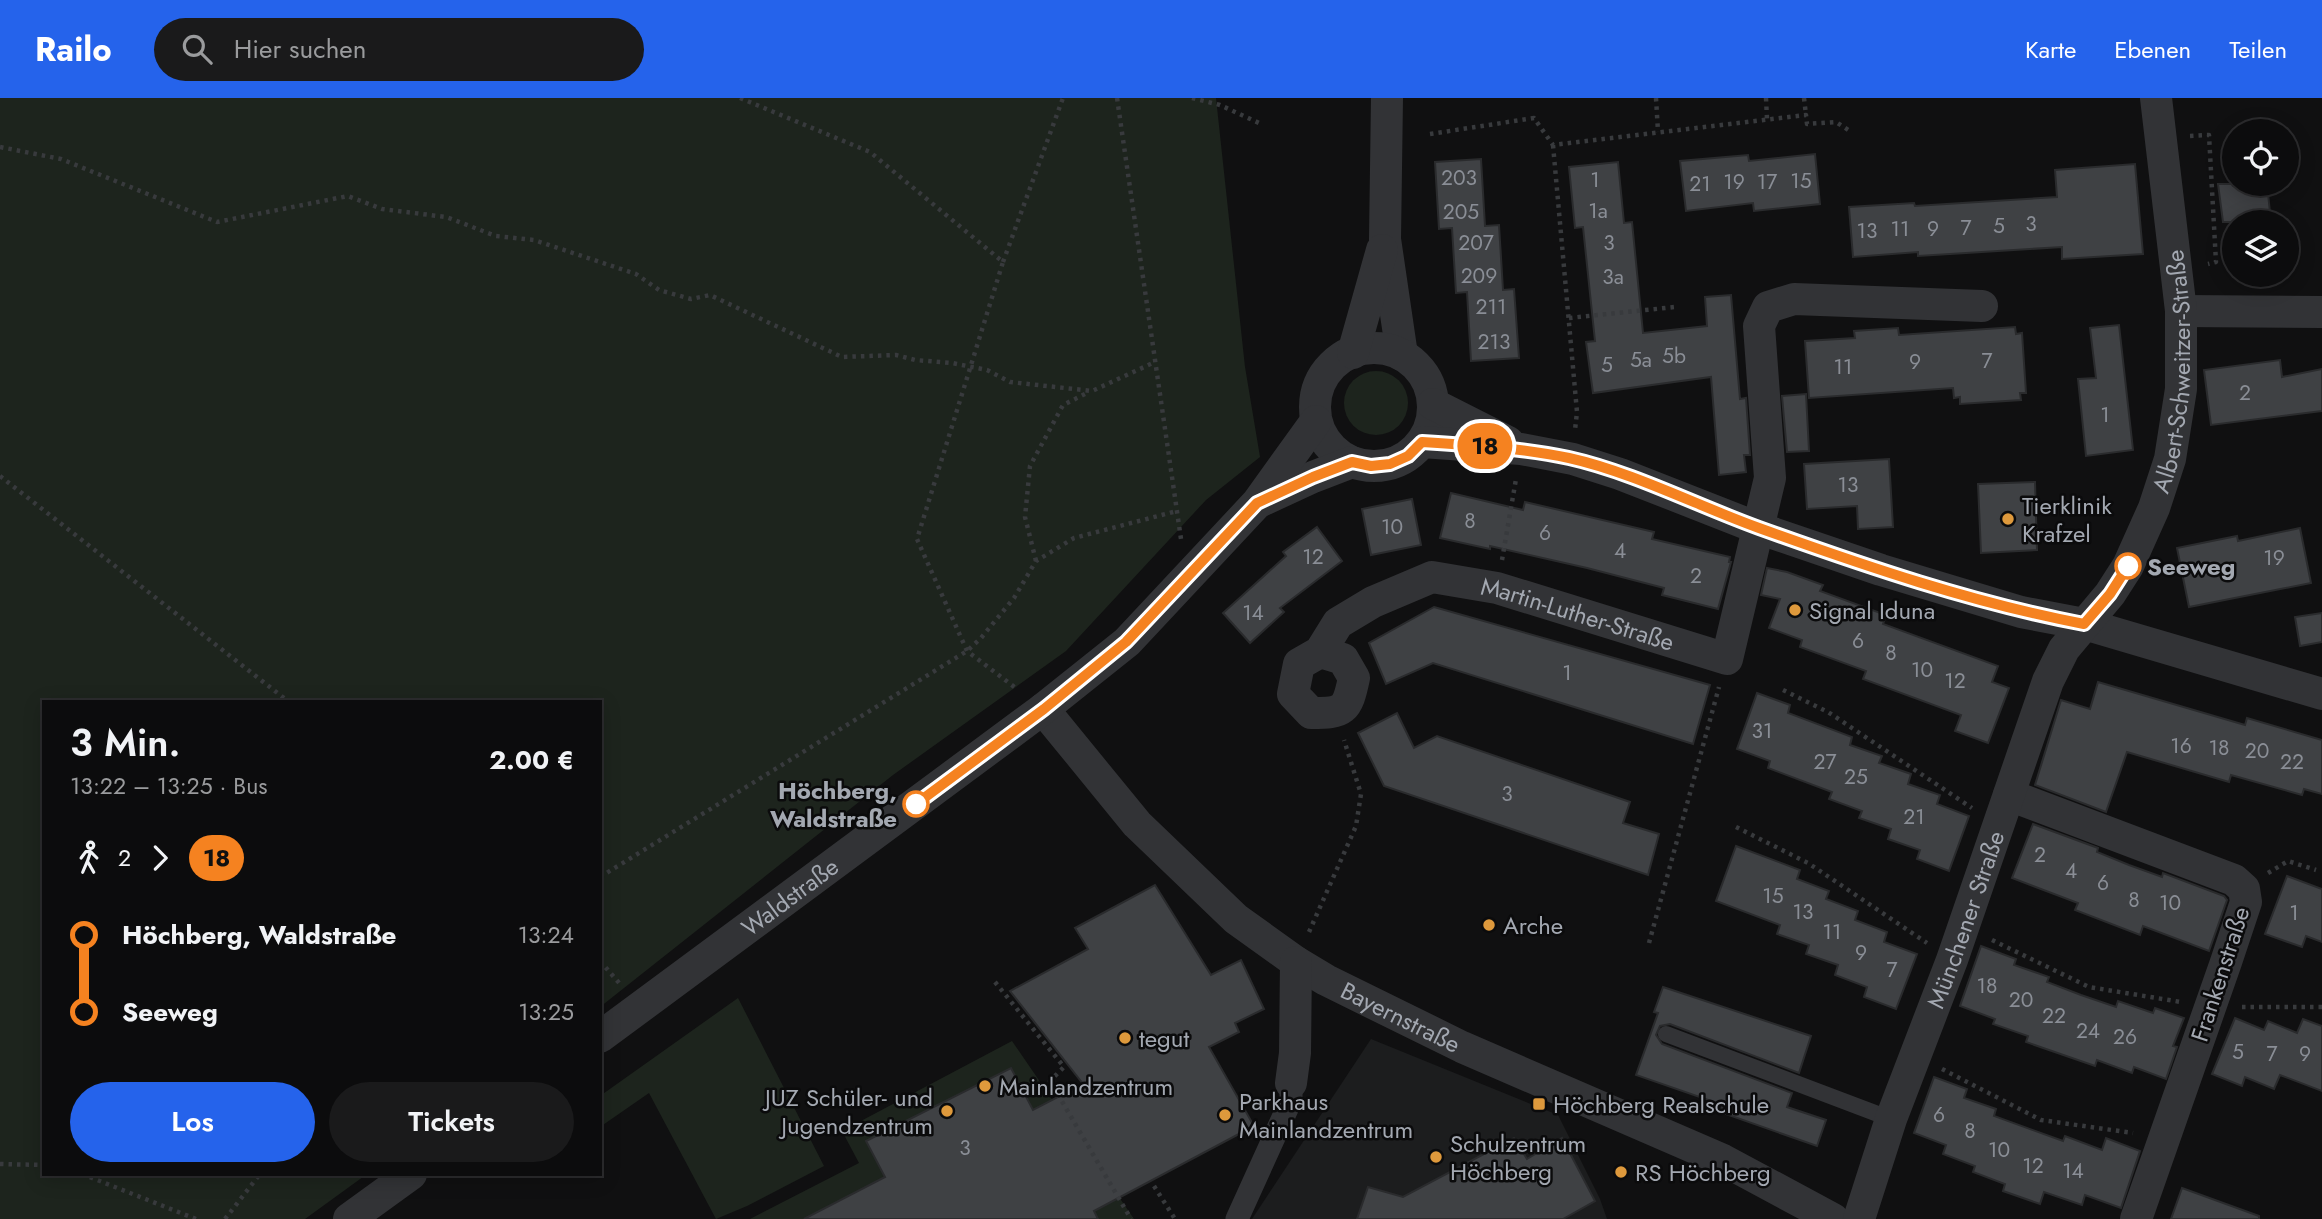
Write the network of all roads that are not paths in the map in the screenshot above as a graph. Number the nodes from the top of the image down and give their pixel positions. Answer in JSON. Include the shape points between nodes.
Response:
{"nodes":[{"id":1,"x":1387,"y":98,"type":"edge"},
{"id":2,"x":2156,"y":98,"type":"edge"},
{"id":3,"x":1385,"y":239,"type":"junction"},
{"id":4,"x":1982,"y":306,"type":"dead end"},
{"id":5,"x":2181,"y":311,"type":"junction"},
{"id":6,"x":2322,"y":312,"type":"edge"},
{"id":7,"x":1353,"y":353,"type":"junction"},
{"id":8,"x":1402,"y":355,"type":"junction"},
{"id":9,"x":1433,"y":404,"type":"junction"},
{"id":10,"x":1316,"y":421,"type":"junction"},
{"id":11,"x":1422,"y":442,"type":"junction"},
{"id":12,"x":1521,"y":449,"type":"junction"},
{"id":13,"x":1352,"y":462,"type":"junction"},
{"id":14,"x":1257,"y":503,"type":"junction"},
{"id":15,"x":1758,"y":528,"type":"junction"},
{"id":16,"x":2084,"y":624,"type":"junction"},
{"id":17,"x":1320,"y":653,"type":"junction"},
{"id":18,"x":2322,"y":694,"type":"edge"},
{"id":19,"x":1044,"y":709,"type":"junction"},
{"id":20,"x":2009,"y":795,"type":"junction"},
{"id":21,"x":1296,"y":962,"type":"junction"},
{"id":22,"x":1666,"y":1034,"type":"dead end"},
{"id":23,"x":602,"y":1036,"type":"edge"},
{"id":24,"x":1291,"y":1083,"type":"joint"},
{"id":25,"x":1891,"y":1119,"type":"junction"},
{"id":26,"x":408,"y":1176,"type":"edge"},
{"id":27,"x":349,"y":1219,"type":"edge"},
{"id":28,"x":1237,"y":1219,"type":"edge"},
{"id":29,"x":1833,"y":1219,"type":"edge"},
{"id":30,"x":1859,"y":1219,"type":"edge"},
{"id":31,"x":2136,"y":1219,"type":"edge"}],
"edges":[{"from":1,"to":3,"type":"street"},
{"from":2,"to":5,"type":"street","name":"Albert-Schweitzer-Straße"},
{"from":3,"to":7,"type":"street"},
{"from":3,"to":8,"type":"street"},
{"from":4,"to":15,"type":"street","via":[[1794,299],[1768,307],[1759,326],[1770,478]]},
{"from":5,"to":6,"type":"street"},
{"from":5,"to":16,"type":"street","name":"Albert-Schweitzer-Straße","via":[[2181,389],[2170,459],[2128,566]]},
{"from":7,"to":8,"type":"street","via":[[1383,349]]},
{"from":7,"to":10,"type":"street","via":[[1330,368],[1319,384]]},
{"from":8,"to":9,"type":"street","via":[[1418,367],[1429,384]]},
{"from":9,"to":11,"type":"street","via":[[1431,424]]},
{"from":9,"to":12,"type":"street"},
{"from":10,"to":13,"type":"street","via":[[1336,452]]},
{"from":10,"to":14,"type":"street","name":"Waldstraße"},
{"from":11,"to":12,"type":"street"},
{"from":11,"to":13,"type":"street","via":[[1408,456],[1390,464]]},
{"from":12,"to":15,"type":"street","via":[[1620,474]]},
{"from":13,"to":14,"type":"street","name":"Waldstraße"},
{"from":14,"to":19,"type":"street","name":"Waldstraße","via":[[1126,642]]},
{"from":15,"to":16,"type":"street","via":[[2021,612]]},
{"from":15,"to":17,"type":"street","name":"Martin-Luther-Straße","via":[[1727,659],[1497,588],[1432,577],[1338,623]]},
{"from":16,"to":18,"type":"street"},
{"from":16,"to":20,"type":"street","name":"Münchener Straße","via":[[2064,649],[2048,681]]},
{"from":17,"to":17,"type":"street","name":"Martin-Luther-Straße","via":[[1299,664],[1293,694],[1311,713],[1336,713],[1349,702],[1354,678],[1343,659]]},
{"from":19,"to":21,"type":"street","name":"Bayernstraße","via":[[1137,824],[1236,919]]},
{"from":19,"to":23,"type":"street","name":"Waldstraße"},
{"from":20,"to":25,"type":"street","name":"Münchener Straße"},
{"from":20,"to":31,"type":"street","name":"Frankenstraße","via":[[2234,880],[2244,889],[2246,902]]},
{"from":21,"to":24,"type":"street"},
{"from":21,"to":29,"type":"street","name":"Bayernstraße","via":[[1462,1047],[1723,1160]]},
{"from":22,"to":25,"type":"lane"},
{"from":24,"to":28,"type":"street","via":[[1291,1100]]},
{"from":25,"to":30,"type":"street","name":"Münchener Straße"},
{"from":26,"to":27,"type":"street"}]}
